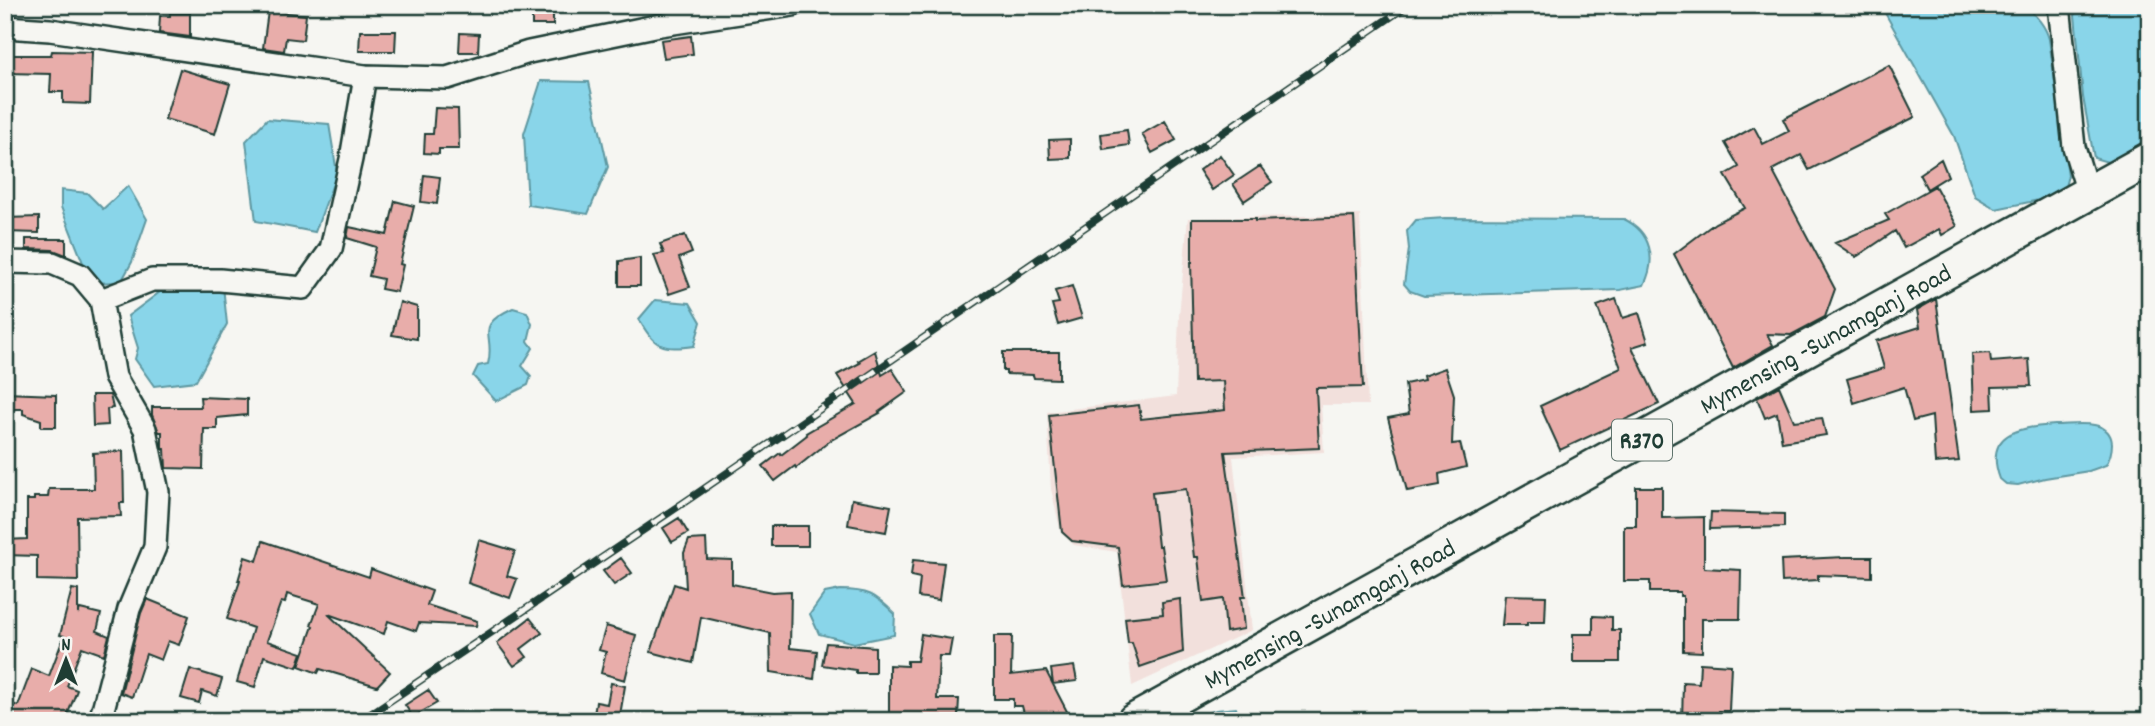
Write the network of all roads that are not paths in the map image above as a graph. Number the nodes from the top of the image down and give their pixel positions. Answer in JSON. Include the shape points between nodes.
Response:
{"nodes":[{"id":1,"x":793,"y":5,"type":"edge"},
{"id":2,"x":2059,"y":5,"type":"edge"},
{"id":3,"x":5,"y":27,"type":"edge"},
{"id":4,"x":365,"y":76,"type":"junction"},
{"id":5,"x":2150,"y":159,"type":"edge"},
{"id":6,"x":2088,"y":193,"type":"junction"},
{"id":7,"x":5,"y":262,"type":"edge"},
{"id":8,"x":101,"y":300,"type":"junction"},
{"id":9,"x":100,"y":721,"type":"edge"},
{"id":10,"x":1134,"y":721,"type":"edge"}],
"edges":[{"from":1,"to":4,"type":"street","via":[[660,25],[529,52],[447,78]]},
{"from":2,"to":6,"type":"street","via":[[2074,147]]},
{"from":3,"to":4,"type":"street"},
{"from":4,"to":8,"type":"street","via":[[331,249],[303,288],[220,280],[152,280]]},
{"from":5,"to":6,"type":"main road","name":"Mymensing -Sunamganj Road","number":"R370"},
{"from":6,"to":10,"type":"main road","name":"Mymensing -Sunamganj Road","number":"R370"},
{"from":7,"to":8,"type":"street","via":[[52,263],[80,275]]},
{"from":8,"to":9,"type":"street","via":[[115,377],[145,429],[158,492],[155,547],[129,609]]}]}
